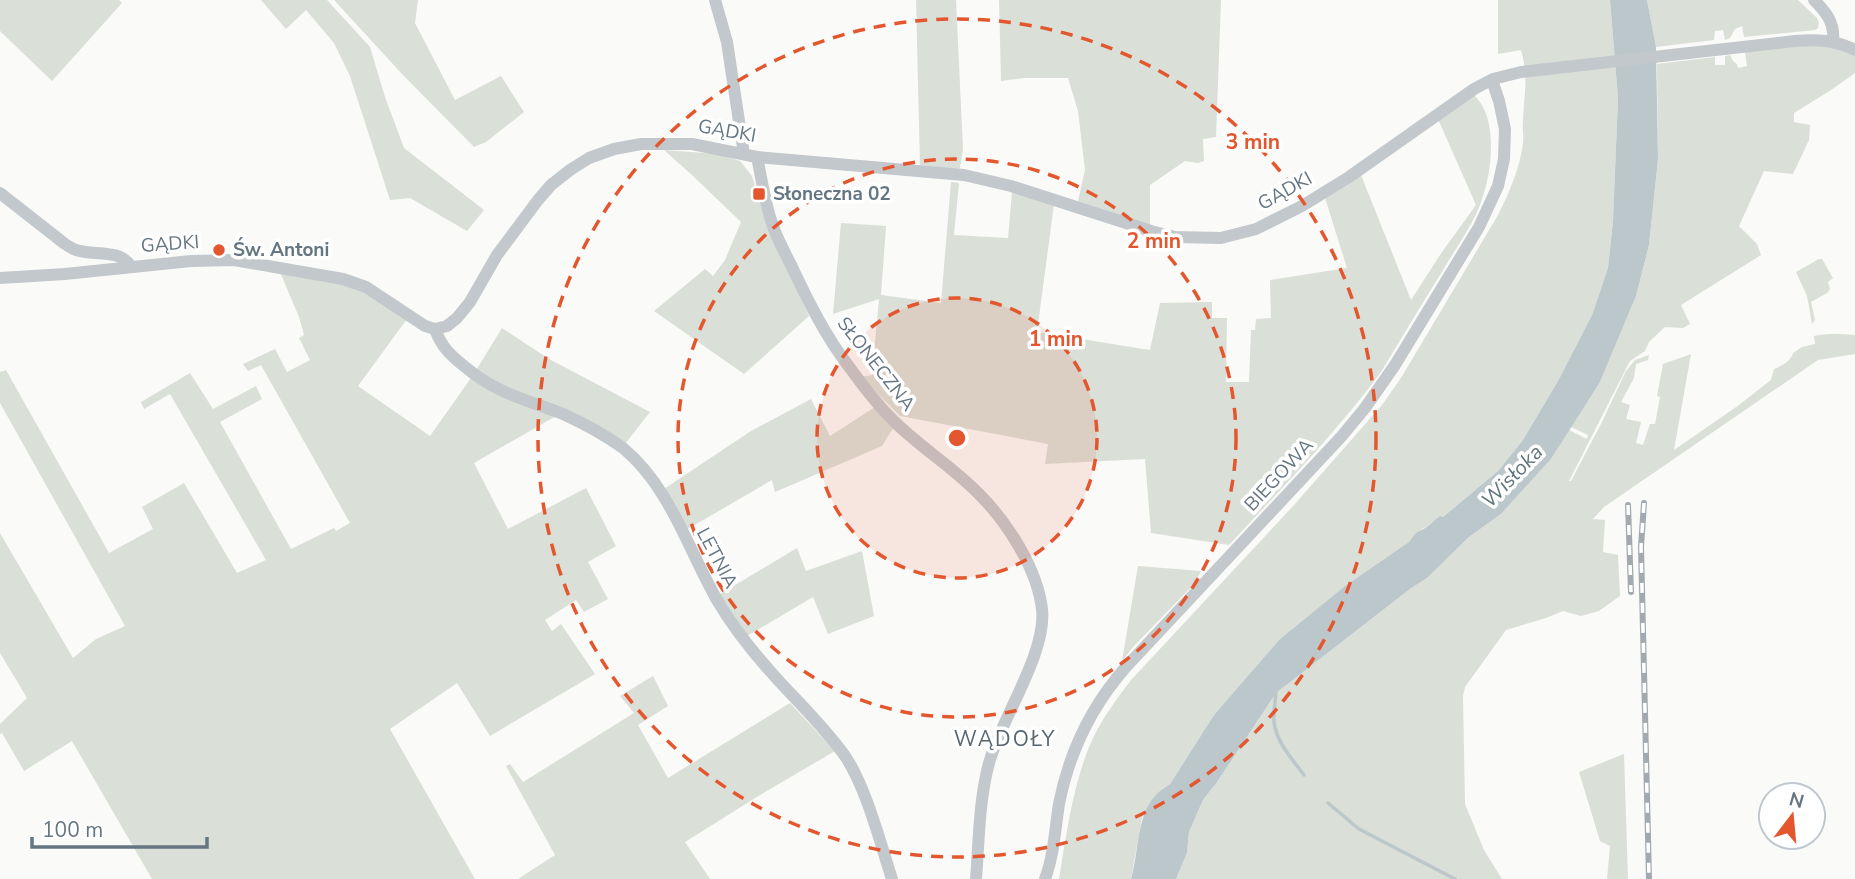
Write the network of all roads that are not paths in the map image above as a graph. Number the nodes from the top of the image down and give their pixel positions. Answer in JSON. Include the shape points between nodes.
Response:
{"nodes":[{"id":1,"x":715,"y":0,"type":"edge"},
{"id":2,"x":1814,"y":0,"type":"edge"},
{"id":3,"x":1833,"y":41,"type":"junction"},
{"id":4,"x":1855,"y":50,"type":"edge"},
{"id":5,"x":1492,"y":80,"type":"junction"},
{"id":6,"x":750,"y":155,"type":"junction"},
{"id":7,"x":0,"y":192,"type":"edge"},
{"id":8,"x":131,"y":267,"type":"junction"},
{"id":9,"x":0,"y":278,"type":"edge"},
{"id":10,"x":435,"y":329,"type":"junction"},
{"id":11,"x":892,"y":879,"type":"edge"},
{"id":12,"x":976,"y":879,"type":"edge"},
{"id":13,"x":1045,"y":879,"type":"edge"}],
"edges":[{"from":1,"to":6,"type":"street","name":"SŁONECZNA"},
{"from":2,"to":3,"type":"street","via":[[1830,20]]},
{"from":3,"to":4,"type":"street"},
{"from":3,"to":5,"type":"street","name":"GĄDKI","via":[[1745,46],[1524,72]]},
{"from":5,"to":6,"type":"street","name":"GĄDKI","via":[[1302,206],[1256,229],[1221,238],[1175,237],[964,175]]},
{"from":5,"to":13,"type":"street","name":"BIEGOWA","via":[[1505,129],[1504,159],[1498,186],[1479,227],[1365,408],[1104,694],[1083,730],[1065,777]]},
{"from":6,"to":10,"type":"street","name":"GĄDKI","via":[[692,144],[641,144],[589,158],[542,195],[497,255],[470,302],[447,326]]},
{"from":6,"to":12,"type":"street","name":"SŁONECZNA","via":[[774,228],[815,316],[850,369],[897,424],[978,493],[1011,534],[1037,587],[1042,625],[989,764]]},
{"from":7,"to":8,"type":"street","via":[[65,244],[120,257]]},
{"from":8,"to":9,"type":"street","name":"GĄDKI"},
{"from":8,"to":10,"type":"street","name":"GĄDKI","via":[[234,260],[343,279],[366,287]]},
{"from":10,"to":11,"type":"street","name":"LETNIA","via":[[440,343],[481,380],[590,428],[638,462],[661,493],[740,636],[846,758],[869,808]]}]}
